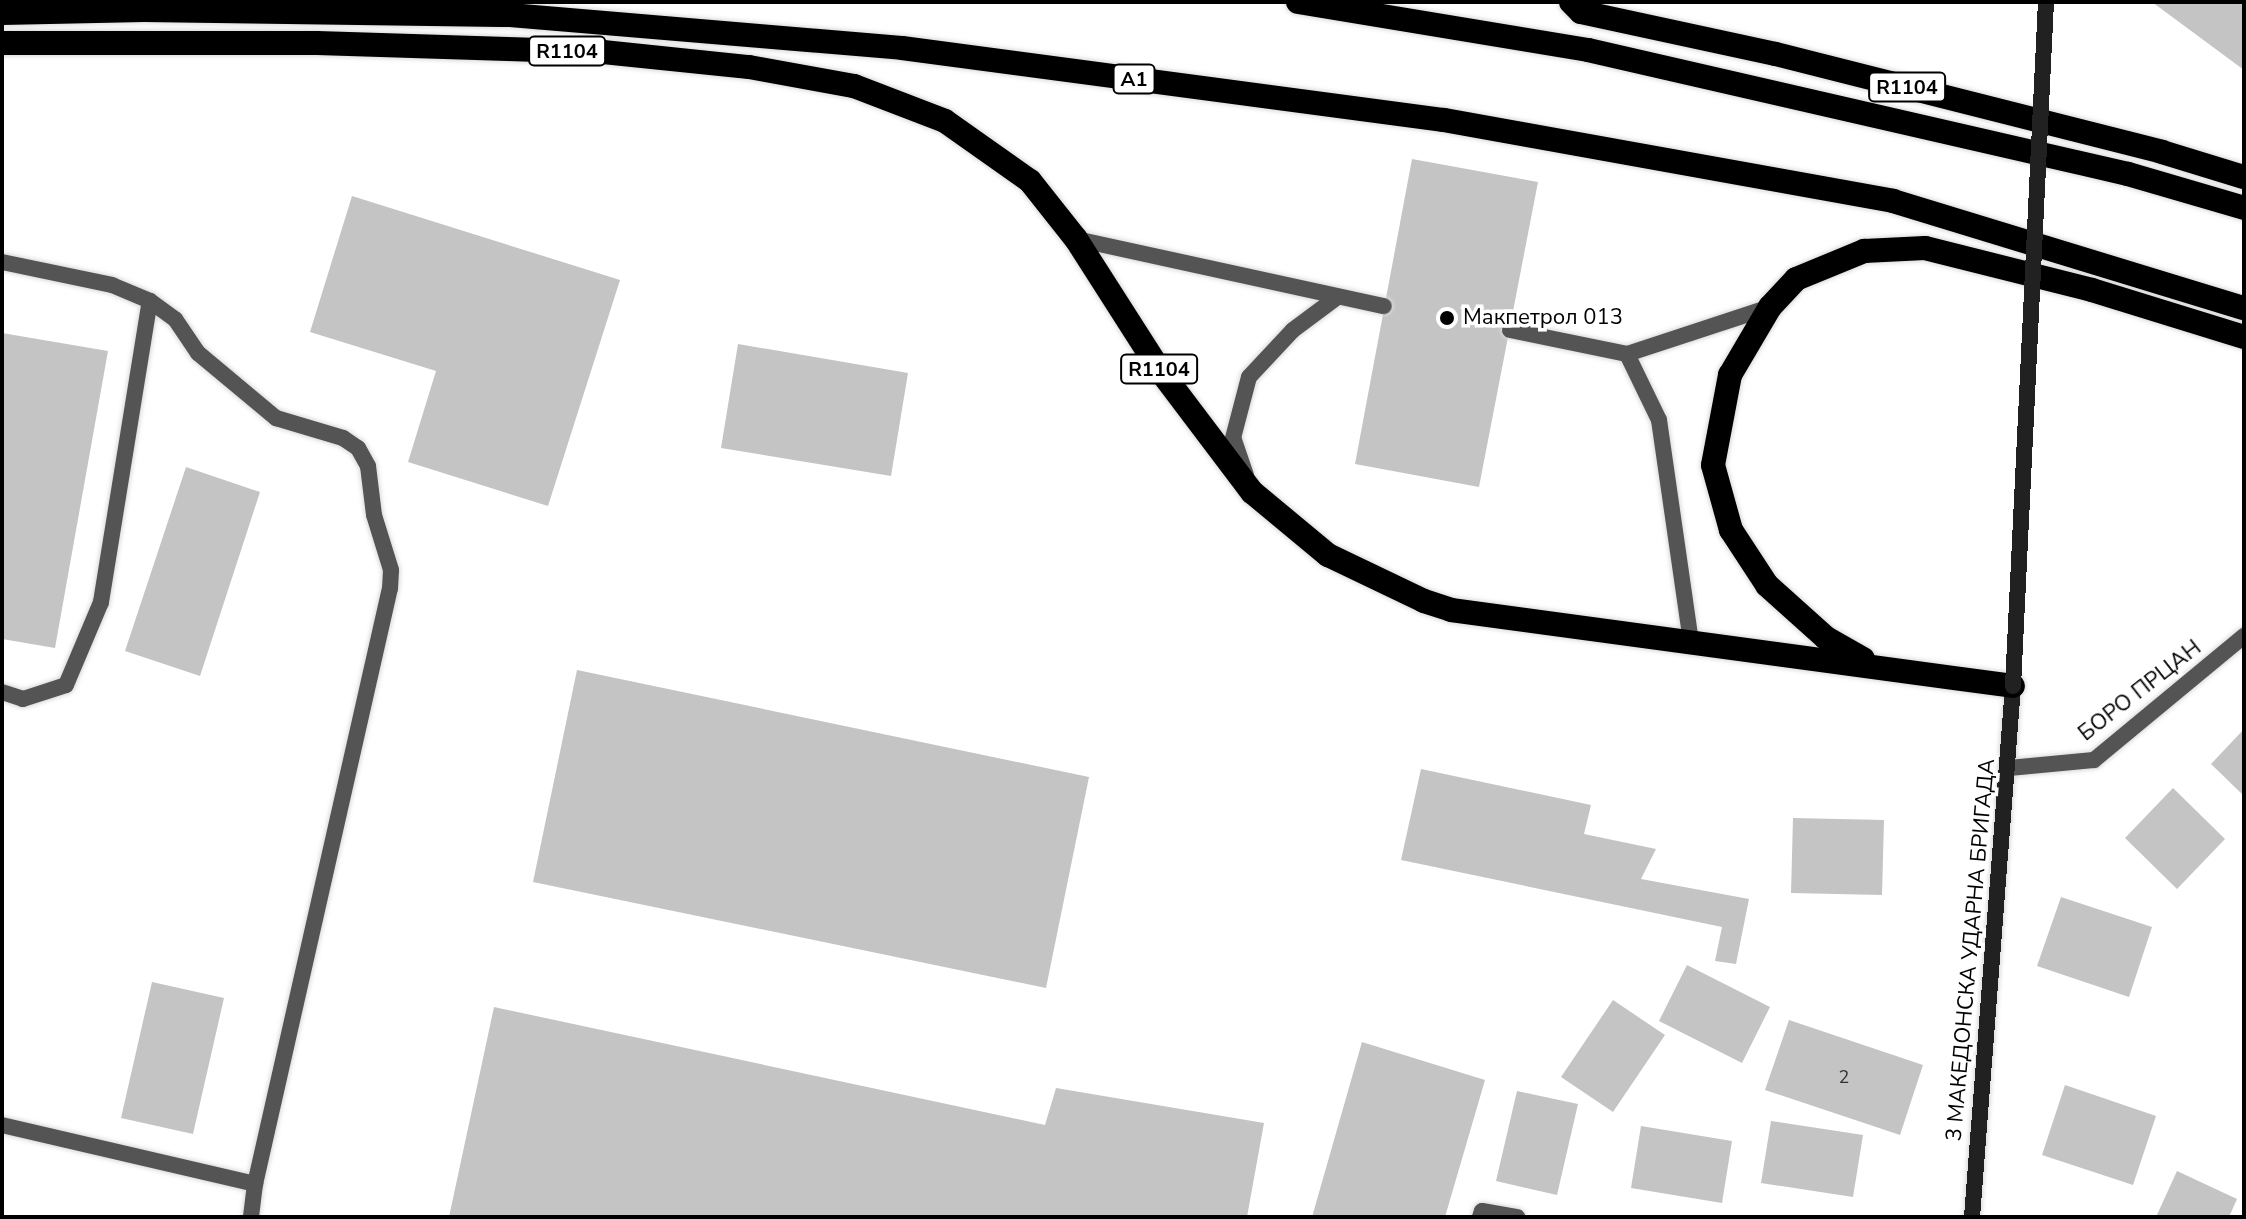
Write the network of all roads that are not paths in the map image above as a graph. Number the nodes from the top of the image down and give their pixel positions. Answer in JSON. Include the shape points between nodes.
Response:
{"nodes":[{"id":1,"x":1298,"y":2,"type":"edge"},
{"id":2,"x":1571,"y":2,"type":"edge"},
{"id":3,"x":2046,"y":2,"type":"edge"},
{"id":4,"x":2,"y":13,"type":"edge"},
{"id":5,"x":2,"y":43,"type":"edge"},
{"id":6,"x":2244,"y":177,"type":"edge"},
{"id":7,"x":2244,"y":208,"type":"edge"},
{"id":8,"x":1076,"y":239,"type":"junction"},
{"id":9,"x":2,"y":262,"type":"edge"},
{"id":10,"x":1336,"y":298,"type":"junction"},
{"id":11,"x":150,"y":301,"type":"junction"},
{"id":12,"x":1384,"y":306,"type":"dead end"},
{"id":13,"x":1770,"y":307,"type":"junction"},
{"id":14,"x":2244,"y":308,"type":"edge"},
{"id":15,"x":1510,"y":330,"type":"dead end"},
{"id":16,"x":2244,"y":337,"type":"edge"},
{"id":17,"x":1627,"y":354,"type":"junction"},
{"id":18,"x":1252,"y":492,"type":"junction"},
{"id":19,"x":2244,"y":636,"type":"edge"},
{"id":20,"x":1691,"y":643,"type":"junction"},
{"id":21,"x":1872,"y":664,"type":"junction"},
{"id":22,"x":2013,"y":686,"type":"junction"},
{"id":23,"x":2,"y":692,"type":"edge"},
{"id":24,"x":2009,"y":768,"type":"junction"},
{"id":25,"x":2,"y":1125,"type":"edge"},
{"id":26,"x":255,"y":1184,"type":"junction"},
{"id":27,"x":251,"y":1217,"type":"edge"},
{"id":28,"x":1480,"y":1217,"type":"edge"},
{"id":29,"x":1517,"y":1217,"type":"edge"},
{"id":30,"x":1972,"y":1217,"type":"edge"}],
"edges":[{"from":1,"to":7,"type":"highway","via":[[1588,50],[2128,174]]},
{"from":2,"to":6,"type":"highway","number":"R1104","via":[[1581,12],[1776,54]]},
{"from":3,"to":22,"type":"main road","name":"3 МАКЕДОНСКА УДАРНА БРИГАДА","bridge":true},
{"from":4,"to":14,"type":"highway","number":"A1","via":[[510,15],[902,48],[1444,120],[1893,201]]},
{"from":5,"to":8,"type":"highway","number":"R1104","via":[[317,43],[587,52],[749,67],[854,86],[945,121],[1030,181]]},
{"from":8,"to":10,"type":"street"},
{"from":8,"to":18,"type":"highway","number":"R1104","via":[[1159,369]]},
{"from":9,"to":11,"type":"street","via":[[112,285]]},
{"from":10,"to":12,"type":"street"},
{"from":10,"to":18,"type":"street","via":[[1293,330],[1249,377],[1233,438]]},
{"from":11,"to":23,"type":"street","via":[[101,602],[66,685],[23,699]]},
{"from":11,"to":26,"type":"street","via":[[175,319],[198,353],[276,418],[343,438],[358,448],[368,466],[374,515],[391,570]]},
{"from":13,"to":16,"type":"highway","number":"R1104","via":[[1796,279],[1864,251],[1925,248],[2092,290]]},
{"from":13,"to":17,"type":"street"},
{"from":13,"to":21,"type":"highway","number":"R1104","via":[[1730,375],[1713,465],[1731,530],[1767,585],[1826,638]]},
{"from":15,"to":17,"type":"street"},
{"from":17,"to":20,"type":"street","via":[[1659,420]]},
{"from":18,"to":20,"type":"highway","number":"R1104","via":[[1328,555],[1424,601],[1451,610]]},
{"from":19,"to":24,"type":"street","name":"БОРО ПРЦАН","via":[[2094,760]]},
{"from":20,"to":21,"type":"highway","number":"R1104"},
{"from":21,"to":22,"type":"highway","number":"R1104"},
{"from":22,"to":24,"type":"main road","name":"3 МАКЕДОНСКА УДАРНА БРИГАДА"},
{"from":24,"to":30,"type":"main road","name":"3 МАКЕДОНСКА УДАРНА БРИГАДА"},
{"from":25,"to":26,"type":"street"},
{"from":26,"to":27,"type":"street"},
{"from":28,"to":29,"type":"street","via":[[1482,1211]]}]}
